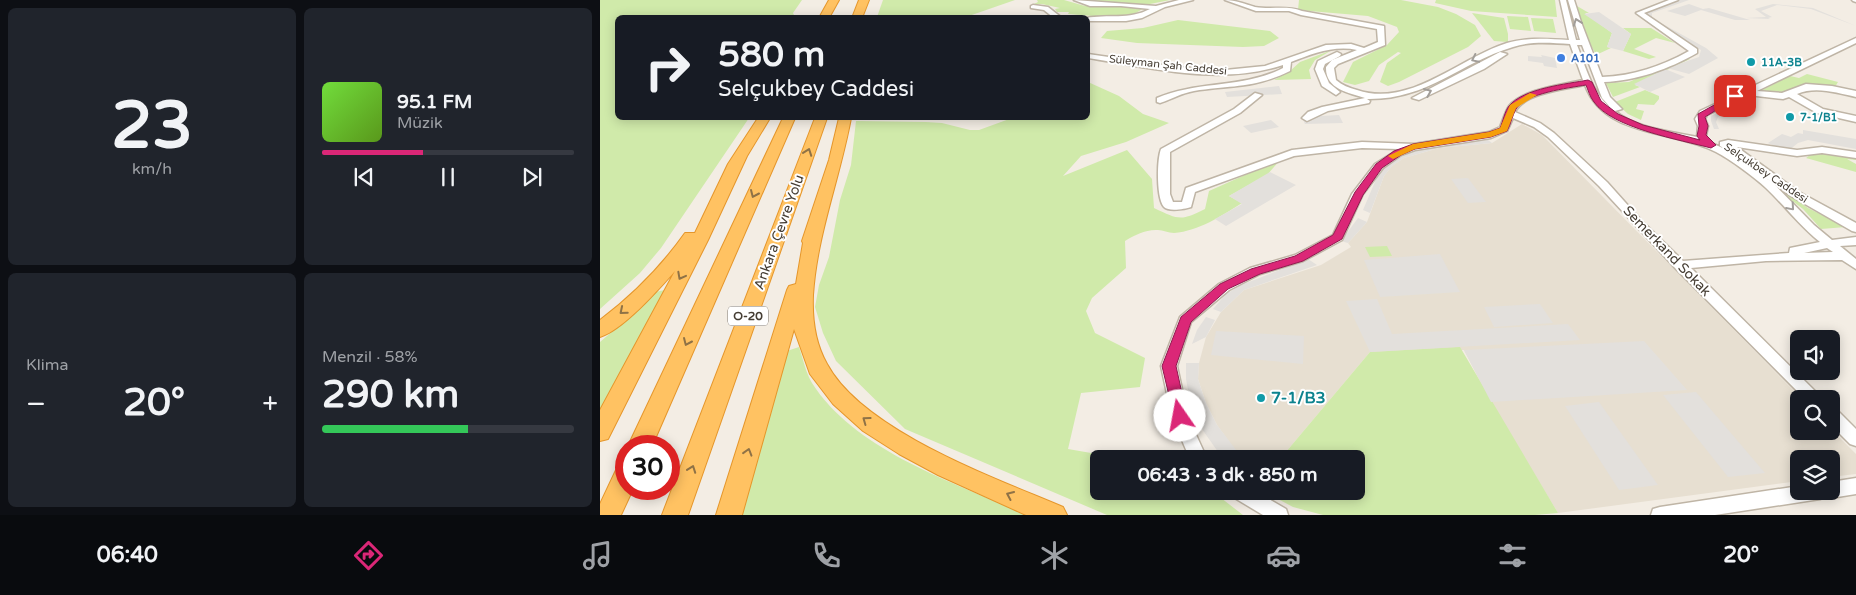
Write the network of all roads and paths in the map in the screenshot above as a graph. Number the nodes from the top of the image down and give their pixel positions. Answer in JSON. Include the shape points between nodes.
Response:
{"nodes":[{"id":1,"x":834,"y":0,"type":"edge"},
{"id":2,"x":843,"y":0,"type":"edge"},
{"id":3,"x":864,"y":0,"type":"edge"},
{"id":4,"x":870,"y":0,"type":"edge"},
{"id":5,"x":1077,"y":0,"type":"edge"},
{"id":6,"x":1190,"y":0,"type":"edge"},
{"id":7,"x":1228,"y":0,"type":"edge"},
{"id":8,"x":1280,"y":0,"type":"edge"},
{"id":9,"x":1291,"y":0,"type":"edge"},
{"id":10,"x":1563,"y":0,"type":"edge"},
{"id":11,"x":1571,"y":0,"type":"edge"},
{"id":12,"x":1675,"y":0,"type":"edge"},
{"id":13,"x":1033,"y":7,"type":"dead end"},
{"id":14,"x":1156,"y":8,"type":"junction"},
{"id":15,"x":1290,"y":9,"type":"junction"},
{"id":16,"x":1276,"y":10,"type":"junction"},
{"id":17,"x":826,"y":15,"type":"edge"},
{"id":18,"x":836,"y":15,"type":"edge"},
{"id":19,"x":858,"y":15,"type":"edge"},
{"id":20,"x":866,"y":15,"type":"edge"},
{"id":21,"x":1056,"y":15,"type":"edge"},
{"id":22,"x":1090,"y":18,"type":"edge"},
{"id":23,"x":1856,"y":40,"type":"edge"},
{"id":24,"x":1574,"y":45,"type":"junction"},
{"id":25,"x":1352,"y":46,"type":"junction"},
{"id":26,"x":1587,"y":46,"type":"junction"},
{"id":27,"x":1364,"y":50,"type":"junction"},
{"id":28,"x":1090,"y":56,"type":"edge"},
{"id":29,"x":1287,"y":62,"type":"junction"},
{"id":30,"x":1594,"y":81,"type":"junction"},
{"id":31,"x":1744,"y":92,"type":"junction"},
{"id":32,"x":1258,"y":94,"type":"dead end"},
{"id":33,"x":1856,"y":94,"type":"edge"},
{"id":34,"x":1786,"y":95,"type":"junction"},
{"id":35,"x":1160,"y":100,"type":"dead end"},
{"id":36,"x":1366,"y":101,"type":"junction"},
{"id":37,"x":1511,"y":114,"type":"junction"},
{"id":38,"x":1307,"y":118,"type":"dead end"},
{"id":39,"x":1856,"y":119,"type":"edge"},
{"id":40,"x":763,"y":120,"type":"edge"},
{"id":41,"x":788,"y":120,"type":"edge"},
{"id":42,"x":820,"y":120,"type":"edge"},
{"id":43,"x":845,"y":120,"type":"edge"},
{"id":44,"x":1701,"y":136,"type":"junction"},
{"id":45,"x":1712,"y":143,"type":"junction"},
{"id":46,"x":1413,"y":146,"type":"junction"},
{"id":47,"x":741,"y":154,"type":"junction"},
{"id":48,"x":1856,"y":155,"type":"edge"},
{"id":49,"x":1856,"y":228,"type":"edge"},
{"id":50,"x":814,"y":230,"type":"junction"},
{"id":51,"x":1856,"y":241,"type":"edge"},
{"id":52,"x":1828,"y":244,"type":"junction"},
{"id":53,"x":1850,"y":256,"type":"edge"},
{"id":54,"x":1766,"y":257,"type":"junction"},
{"id":55,"x":1680,"y":265,"type":"junction"},
{"id":56,"x":1856,"y":265,"type":"edge"},
{"id":57,"x":600,"y":330,"type":"edge"},
{"id":58,"x":1806,"y":390,"type":"edge"},
{"id":59,"x":1840,"y":424,"type":"edge"},
{"id":60,"x":600,"y":432,"type":"edge"},
{"id":61,"x":645,"y":435,"type":"edge"},
{"id":62,"x":1856,"y":439,"type":"edge"},
{"id":63,"x":1195,"y":450,"type":"edge"},
{"id":64,"x":1856,"y":486,"type":"edge"},
{"id":65,"x":1840,"y":489,"type":"edge"},
{"id":66,"x":1790,"y":496,"type":"edge"},
{"id":67,"x":615,"y":500,"type":"edge"},
{"id":68,"x":1255,"y":500,"type":"edge"},
{"id":69,"x":608,"y":515,"type":"edge"},
{"id":70,"x":676,"y":515,"type":"edge"},
{"id":71,"x":729,"y":515,"type":"edge"},
{"id":72,"x":1054,"y":515,"type":"edge"},
{"id":73,"x":1279,"y":515,"type":"edge"},
{"id":74,"x":1660,"y":515,"type":"edge"}],
"edges":[{"from":1,"to":17,"type":"highway"},
{"from":2,"to":18,"type":"highway"},
{"from":3,"to":19,"type":"highway"},
{"from":4,"to":20,"type":"highway"},
{"from":5,"to":14,"type":"street","via":[[1090,4]]},
{"from":6,"to":14,"type":"street"},
{"from":7,"to":16,"type":"street","via":[[1256,9]]},
{"from":8,"to":16,"type":"street"},
{"from":9,"to":15,"type":"street"},
{"from":10,"to":24,"type":"street","name":"Selçukbey Caddesi"},
{"from":26,"to":11,"type":"street","name":"Selçukbey Caddesi","one_way":true},
{"from":12,"to":30,"type":"street","via":[[1639,13],[1694,51],[1643,75]]},
{"from":13,"to":21,"type":"street","via":[[1046,8]]},
{"from":14,"to":22,"type":"street","via":[[1142,16],[1126,19]]},
{"from":15,"to":16,"type":"street"},
{"from":15,"to":27,"type":"street","via":[[1381,28],[1382,43]]},
{"from":16,"to":25,"type":"street","via":[[1287,16],[1376,31],[1368,40]]},
{"from":23,"to":31,"type":"street"},
{"from":24,"to":26,"type":"street"},
{"from":24,"to":27,"type":"street","one_way":true,"via":[[1535,42],[1509,45],[1408,93],[1390,97],[1351,92],[1334,84],[1330,67]]},
{"from":24,"to":30,"type":"street","name":"Selçukbey Caddesi"},
{"from":36,"to":24,"type":"street","one_way":true,"via":[[1403,102],[1518,47]]},
{"from":25,"to":27,"type":"street","name":"Süleyman Şah Caddesi"},
{"from":25,"to":29,"type":"street","name":"Süleyman Şah Caddesi","via":[[1334,45]]},
{"from":25,"to":36,"type":"street","via":[[1321,63],[1320,76],[1334,91]]},
{"from":26,"to":30,"type":"street","name":"Selçukbey Caddesi"},
{"from":28,"to":29,"type":"street","name":"Süleyman Şah Caddesi","via":[[1219,71],[1248,71]]},
{"from":29,"to":35,"type":"street","via":[[1287,69],[1269,78],[1244,84],[1198,86]]},
{"from":30,"to":37,"type":"street","via":[[1527,97],[1513,107]]},
{"from":30,"to":44,"type":"street","name":"Selçukbey Caddesi","via":[[1606,98],[1623,113],[1648,124]]},
{"from":30,"to":45,"type":"street","name":"Selçukbey Caddesi","via":[[1598,102],[1615,116],[1640,127]]},
{"from":31,"to":34,"type":"street"},
{"from":31,"to":44,"type":"street","via":[[1703,113]]},
{"from":32,"to":46,"type":"street","via":[[1236,113],[1185,137],[1165,151],[1164,194],[1169,206],[1187,205],[1190,190],[1292,153],[1362,145]]},
{"from":33,"to":34,"type":"street","via":[[1806,87]]},
{"from":34,"to":39,"type":"street","via":[[1820,111]]},
{"from":36,"to":38,"type":"street","via":[[1328,108]]},
{"from":37,"to":46,"type":"street","via":[[1504,129],[1491,135]]},
{"from":37,"to":55,"type":"street","name":"Semerkand Sokak","via":[[1551,135]]},
{"from":40,"to":47,"type":"highway"},
{"from":41,"to":61,"type":"highway","one_way":true},
{"from":70,"to":42,"type":"highway","name":"Ankara Çevre Yolu","number":"O-20","one_way":true},
{"from":43,"to":50,"type":"highway"},
{"from":44,"to":45,"type":"street","name":"Selçukbey Caddesi"},
{"from":45,"to":48,"type":"street","via":[[1796,153],[1822,150]]},
{"from":45,"to":49,"type":"street","name":"Selçukbey Caddesi","via":[[1729,146],[1795,194]]},
{"from":45,"to":52,"type":"street","name":"Selçukbey Caddesi","one_way":true,"via":[[1768,184]]},
{"from":46,"to":63,"type":"street","via":[[1379,166],[1358,194],[1338,237],[1299,258],[1256,271],[1224,286],[1185,320],[1169,366],[1180,416]]},
{"from":47,"to":57,"type":"highway","one_way":true,"via":[[700,224],[673,262],[644,294]]},
{"from":47,"to":60,"type":"highway","one_way":true},
{"from":71,"to":50,"type":"highway","one_way":true},
{"from":72,"to":50,"type":"highway","one_way":true,"via":[[951,469],[902,443],[855,412],[824,379],[807,343],[802,312]]},
{"from":51,"to":52,"type":"street"},
{"from":52,"to":53,"type":"street","name":"Selçukbey Caddesi"},
{"from":52,"to":54,"type":"street"},
{"from":53,"to":54,"type":"street"},
{"from":53,"to":56,"type":"street","name":"Selçukbey Caddesi"},
{"from":54,"to":55,"type":"street"},
{"from":55,"to":58,"type":"street","name":"Semerkand Sokak"},
{"from":59,"to":62,"type":"street"},
{"from":64,"to":65,"type":"street"},
{"from":66,"to":74,"type":"street"},
{"from":67,"to":69,"type":"highway"},
{"from":68,"to":73,"type":"street"}]}
